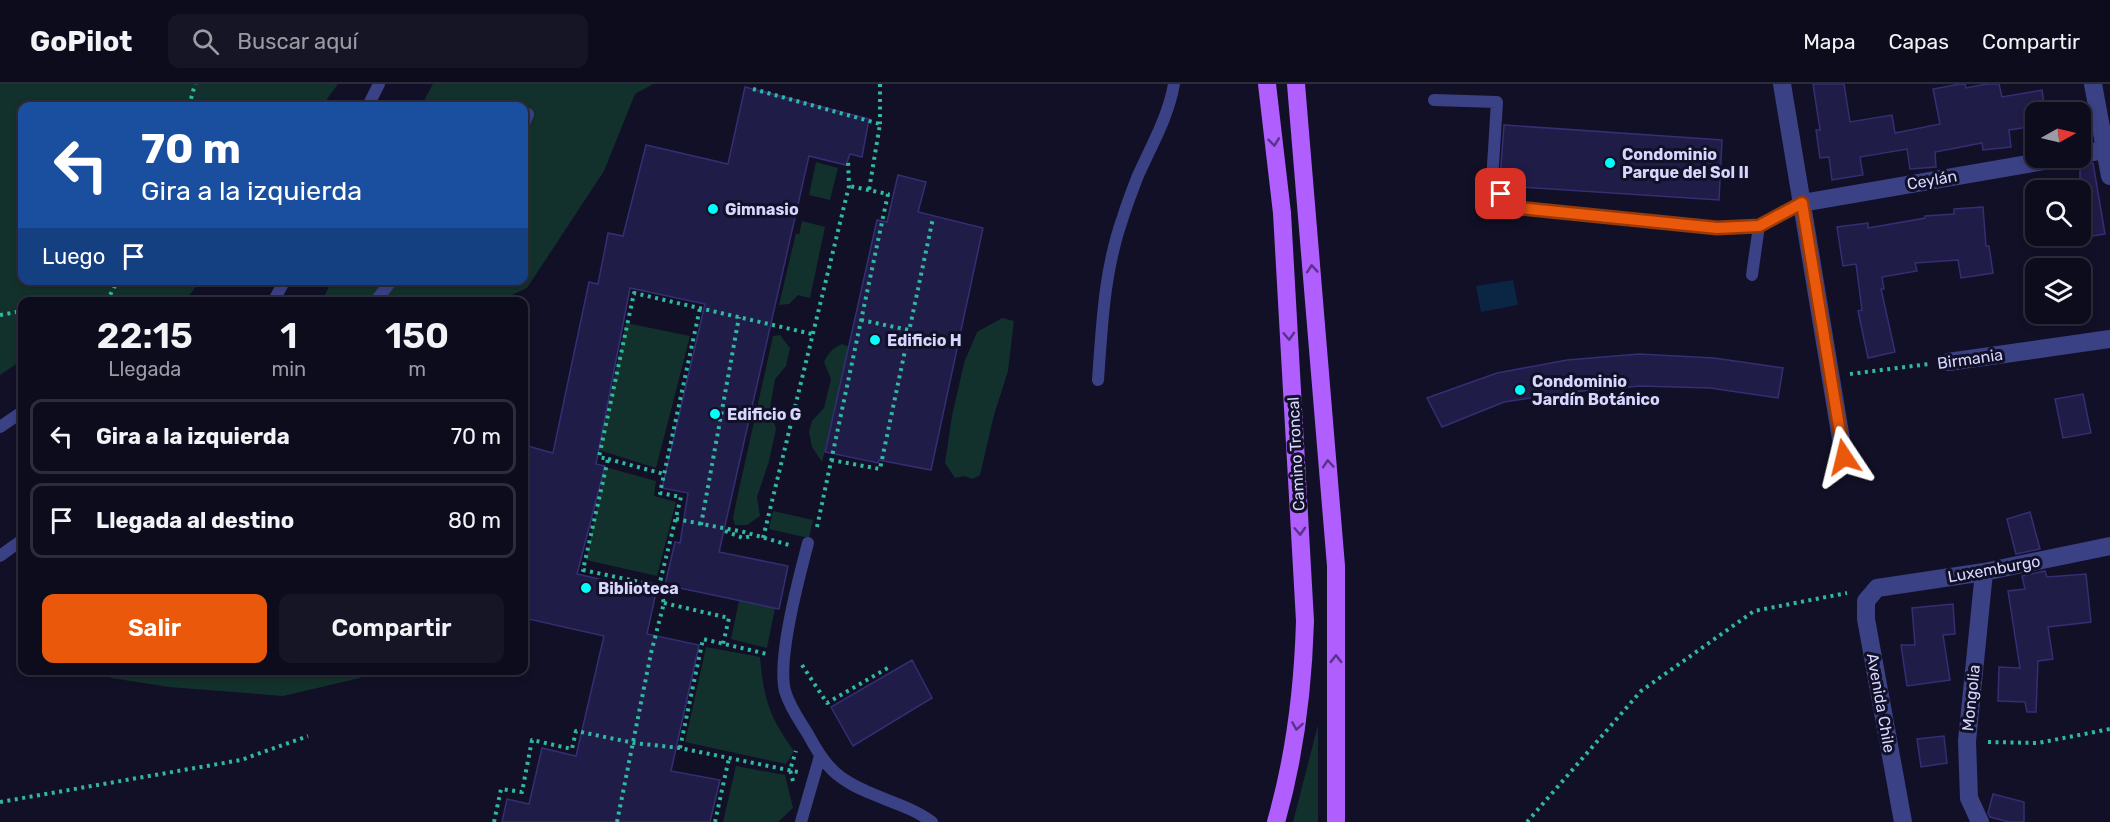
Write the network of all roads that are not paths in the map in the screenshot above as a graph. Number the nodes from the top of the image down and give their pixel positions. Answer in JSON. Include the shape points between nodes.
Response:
{"nodes":[{"id":1,"x":379,"y":84,"type":"edge"},
{"id":2,"x":1174,"y":84,"type":"edge"},
{"id":3,"x":1267,"y":84,"type":"edge"},
{"id":4,"x":1782,"y":84,"type":"edge"},
{"id":5,"x":2093,"y":84,"type":"edge"},
{"id":6,"x":1298,"y":89,"type":"edge"},
{"id":7,"x":1434,"y":100,"type":"dead end"},
{"id":8,"x":370,"y":102,"type":"edge"},
{"id":9,"x":2105,"y":150,"type":"junction"},
{"id":10,"x":2091,"y":152,"type":"edge"},
{"id":11,"x":2025,"y":164,"type":"edge"},
{"id":12,"x":2110,"y":176,"type":"edge"},
{"id":13,"x":1802,"y":203,"type":"junction"},
{"id":14,"x":1759,"y":226,"type":"junction"},
{"id":15,"x":1752,"y":275,"type":"dead end"},
{"id":16,"x":388,"y":285,"type":"edge"},
{"id":17,"x":379,"y":297,"type":"edge"},
{"id":18,"x":2110,"y":339,"type":"edge"},
{"id":19,"x":1948,"y":362,"type":"road end"},
{"id":20,"x":1098,"y":380,"type":"dead end"},
{"id":21,"x":18,"y":415,"type":"edge"},
{"id":22,"x":0,"y":427,"type":"edge"},
{"id":23,"x":1844,"y":457,"type":"dead end"},
{"id":24,"x":18,"y":543,"type":"edge"},
{"id":25,"x":803,"y":545,"type":"road end"},
{"id":26,"x":2110,"y":546,"type":"edge"},
{"id":27,"x":0,"y":556,"type":"edge"},
{"id":28,"x":1984,"y":572,"type":"junction"},
{"id":29,"x":1877,"y":588,"type":"joint"},
{"id":30,"x":820,"y":756,"type":"junction"},
{"id":31,"x":801,"y":822,"type":"edge"},
{"id":32,"x":932,"y":822,"type":"edge"},
{"id":33,"x":1276,"y":822,"type":"edge"},
{"id":34,"x":1336,"y":822,"type":"edge"},
{"id":35,"x":1903,"y":822,"type":"edge"},
{"id":36,"x":1980,"y":822,"type":"edge"}],
"edges":[{"from":1,"to":8,"type":"lane"},
{"from":2,"to":20,"type":"lane","via":[[1160,133],[1137,178],[1112,251],[1103,304]]},
{"from":3,"to":33,"type":"main road","name":"Camino Troncal","one_way":true,"via":[[1282,213],[1305,621],[1298,724]]},
{"from":4,"to":13,"type":"street"},
{"from":5,"to":9,"type":"street"},
{"from":34,"to":6,"type":"main road","name":"Camino Troncal","one_way":true,"via":[[1336,566]]},
{"from":7,"to":14,"type":"lane","via":[[1497,102],[1492,181],[1509,207],[1717,228]]},
{"from":9,"to":10,"type":"street"},
{"from":9,"to":12,"type":"street"},
{"from":11,"to":13,"type":"street","name":"Ceylán"},
{"from":13,"to":14,"type":"lane"},
{"from":13,"to":23,"type":"street"},
{"from":14,"to":15,"type":"lane"},
{"from":16,"to":17,"type":"lane"},
{"from":18,"to":19,"type":"street","name":"Birmania"},
{"from":21,"to":22,"type":"lane"},
{"from":24,"to":27,"type":"lane"},
{"from":25,"to":30,"type":"lane","via":[[783,662],[784,681],[792,709]]},
{"from":26,"to":28,"type":"street","name":"Luxemburgo"},
{"from":28,"to":29,"type":"street","name":"Luxemburgo"},
{"from":28,"to":36,"type":"street","name":"Mongolia","via":[[1967,741],[1969,798]]},
{"from":29,"to":35,"type":"street","name":"Avenida Chile","via":[[1866,601],[1866,619]]},
{"from":30,"to":31,"type":"lane"},
{"from":30,"to":32,"type":"lane","via":[[841,778]]}]}
